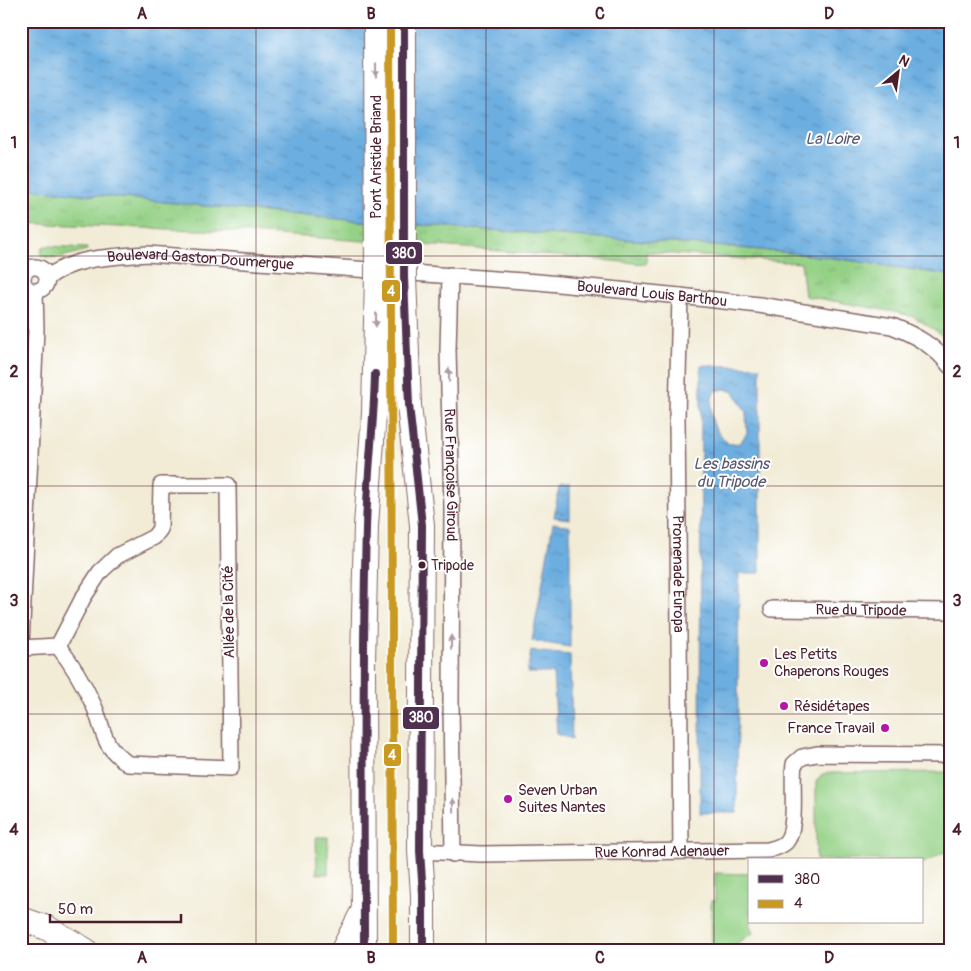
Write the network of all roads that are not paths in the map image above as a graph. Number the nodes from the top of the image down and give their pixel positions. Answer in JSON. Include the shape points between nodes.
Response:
{"nodes":[{"id":1,"x":376,"y":21,"type":"edge"},
{"id":2,"x":404,"y":21,"type":"edge"},
{"id":3,"x":356,"y":268,"type":"joint"},
{"id":4,"x":22,"y":274,"type":"edge"},
{"id":5,"x":450,"y":275,"type":"junction"},
{"id":6,"x":48,"y":278,"type":"junction"},
{"id":7,"x":35,"y":292,"type":"junction"},
{"id":8,"x":680,"y":296,"type":"junction"},
{"id":9,"x":950,"y":366,"type":"edge"},
{"id":10,"x":772,"y":610,"type":"dead end"},
{"id":11,"x":950,"y":611,"type":"edge"},
{"id":12,"x":21,"y":646,"type":"edge"},
{"id":13,"x":58,"y":646,"type":"junction"},
{"id":14,"x":950,"y":754,"type":"edge"},
{"id":15,"x":420,"y":851,"type":"junction"},
{"id":16,"x":680,"y":851,"type":"junction"},
{"id":17,"x":453,"y":854,"type":"junction"},
{"id":18,"x":364,"y":909,"type":"junction"},
{"id":19,"x":21,"y":919,"type":"edge"},
{"id":20,"x":85,"y":950,"type":"edge"},
{"id":21,"x":343,"y":950,"type":"edge"},
{"id":22,"x":364,"y":950,"type":"edge"},
{"id":23,"x":423,"y":950,"type":"edge"}],
"edges":[{"from":1,"to":18,"type":"main road","name":"Pont Aristide Briand","one_way":true,"bridge":true,"via":[[377,275],[363,662]]},
{"from":2,"to":15,"type":"main road","name":"Pont Aristide Briand","bridge":true,"via":[[404,277],[408,405],[422,525]]},
{"from":3,"to":5,"type":"street","name":"Boulevard Louis Barthou"},
{"from":3,"to":6,"type":"street","name":"Boulevard Gaston Doumergue","via":[[147,254],[73,263]]},
{"from":4,"to":6,"type":"street","via":[[37,267],[44,270]]},
{"from":4,"to":7,"type":"street","via":[[25,286]]},
{"from":5,"to":8,"type":"street","name":"Boulevard Louis Barthou"},
{"from":17,"to":5,"type":"street","name":"Rue Françoise Giroud","one_way":true},
{"from":6,"to":7,"type":"street","via":[[43,289]]},
{"from":7,"to":12,"type":"street"},
{"from":8,"to":9,"type":"street","name":"Boulevard Louis Barthou","via":[[882,324],[918,338]]},
{"from":8,"to":16,"type":"street","name":"Promenade Europa","via":[[677,417]]},
{"from":10,"to":11,"type":"street","name":"Rue du Tripode"},
{"from":12,"to":13,"type":"street"},
{"from":13,"to":13,"type":"street","name":"Allée de la Cité","via":[[81,680],[95,708],[104,738],[114,754],[128,764],[230,768],[228,485],[161,485],[160,529],[154,537],[117,556],[100,572]]},
{"from":14,"to":16,"type":"street","name":"Rue Konrad Adenauer","via":[[817,754],[802,757],[794,764],[792,824],[785,843],[768,850]]},
{"from":15,"to":17,"type":"street","name":"Rue Konrad Adenauer"},
{"from":15,"to":23,"type":"main road","name":"Pont Aristide Briand"},
{"from":16,"to":17,"type":"street","name":"Rue Konrad Adenauer"},
{"from":18,"to":21,"type":"main road"},
{"from":18,"to":22,"type":"main road","name":"Pont Aristide Briand"},
{"from":19,"to":20,"type":"main road","via":[[47,928]]}]}
